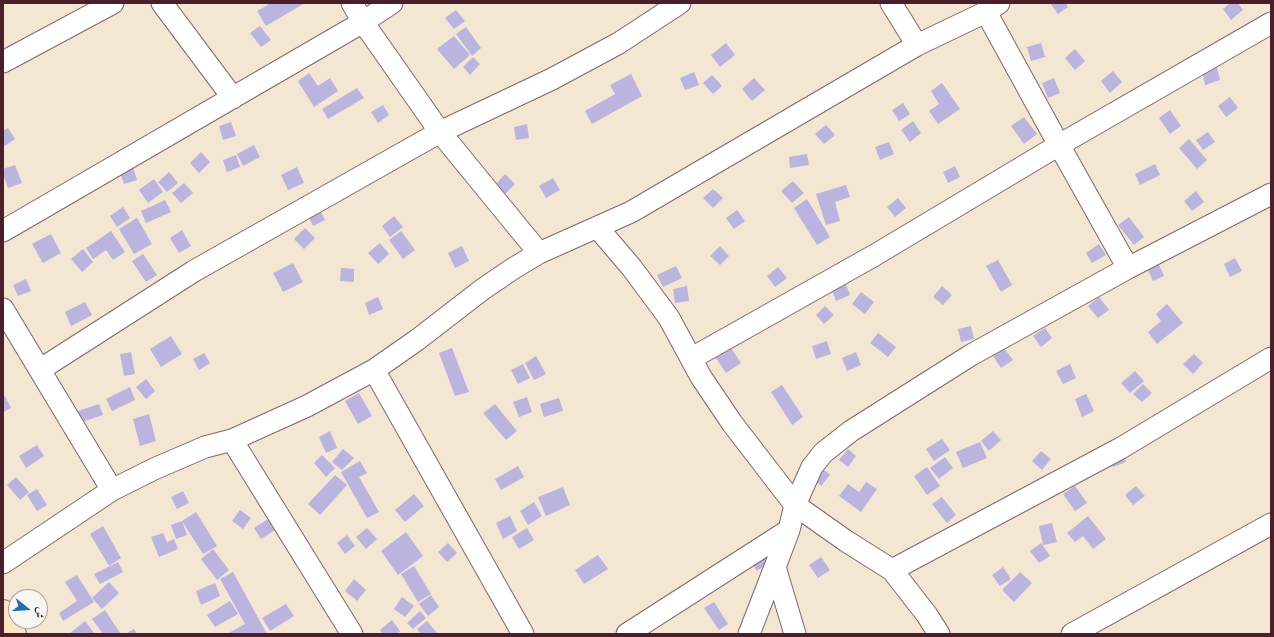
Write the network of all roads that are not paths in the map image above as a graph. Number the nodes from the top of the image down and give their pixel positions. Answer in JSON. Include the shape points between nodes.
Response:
{"nodes":[{"id":1,"x":113,"y":3,"type":"edge"},
{"id":2,"x":162,"y":3,"type":"edge"},
{"id":3,"x":352,"y":3,"type":"edge"},
{"id":4,"x":392,"y":3,"type":"edge"},
{"id":5,"x":680,"y":3,"type":"edge"},
{"id":6,"x":891,"y":3,"type":"edge"},
{"id":7,"x":992,"y":7,"type":"edge"},
{"id":8,"x":363,"y":22,"type":"junction"},
{"id":9,"x":1271,"y":23,"type":"edge"},
{"id":10,"x":917,"y":45,"type":"junction"},
{"id":11,"x":3,"y":62,"type":"edge"},
{"id":12,"x":233,"y":98,"type":"junction"},
{"id":13,"x":440,"y":132,"type":"junction"},
{"id":14,"x":1059,"y":146,"type":"junction"},
{"id":15,"x":1268,"y":202,"type":"edge"},
{"id":16,"x":597,"y":227,"type":"junction"},
{"id":17,"x":3,"y":230,"type":"edge"},
{"id":18,"x":539,"y":253,"type":"junction"},
{"id":19,"x":1128,"y":268,"type":"junction"},
{"id":20,"x":3,"y":309,"type":"edge"},
{"id":21,"x":692,"y":358,"type":"junction"},
{"id":22,"x":1271,"y":358,"type":"edge"},
{"id":23,"x":41,"y":369,"type":"junction"},
{"id":24,"x":374,"y":370,"type":"junction"},
{"id":25,"x":232,"y":440,"type":"junction"},
{"id":26,"x":112,"y":490,"type":"junction"},
{"id":27,"x":795,"y":505,"type":"junction"},
{"id":28,"x":1271,"y":524,"type":"edge"},
{"id":29,"x":789,"y":530,"type":"junction"},
{"id":30,"x":3,"y":563,"type":"edge"},
{"id":31,"x":776,"y":567,"type":"junction"},
{"id":32,"x":892,"y":570,"type":"junction"},
{"id":33,"x":3,"y":611,"type":"edge"},
{"id":34,"x":15,"y":634,"type":"edge"},
{"id":35,"x":352,"y":634,"type":"edge"},
{"id":36,"x":523,"y":634,"type":"edge"},
{"id":37,"x":627,"y":634,"type":"edge"},
{"id":38,"x":749,"y":634,"type":"edge"},
{"id":39,"x":795,"y":634,"type":"edge"},
{"id":40,"x":939,"y":634,"type":"edge"},
{"id":41,"x":1072,"y":634,"type":"edge"}],
"edges":[{"from":1,"to":11,"type":"street"},
{"from":2,"to":12,"type":"street"},
{"from":3,"to":8,"type":"street"},
{"from":4,"to":8,"type":"street"},
{"from":5,"to":13,"type":"street","via":[[619,43],[552,79]]},
{"from":6,"to":10,"type":"street"},
{"from":7,"to":10,"type":"street"},
{"from":7,"to":14,"type":"street"},
{"from":8,"to":12,"type":"street"},
{"from":8,"to":13,"type":"street"},
{"from":9,"to":14,"type":"street"},
{"from":10,"to":16,"type":"street","via":[[631,212]]},
{"from":12,"to":17,"type":"street"},
{"from":13,"to":18,"type":"street"},
{"from":13,"to":23,"type":"street","via":[[194,270]]},
{"from":14,"to":19,"type":"street"},
{"from":14,"to":21,"type":"street","via":[[875,255]]},
{"from":15,"to":19,"type":"street"},
{"from":16,"to":18,"type":"street"},
{"from":16,"to":21,"type":"street","via":[[632,268],[669,318]]},
{"from":18,"to":24,"type":"street","via":[[483,289]]},
{"from":19,"to":27,"type":"street","via":[[970,355],[851,431],[823,453],[812,467]]},
{"from":20,"to":23,"type":"street"},
{"from":21,"to":27,"type":"street","via":[[732,423]]},
{"from":22,"to":32,"type":"street","via":[[1121,448]]},
{"from":23,"to":26,"type":"street"},
{"from":24,"to":25,"type":"street","via":[[307,406]]},
{"from":24,"to":36,"type":"street"},
{"from":25,"to":26,"type":"street","via":[[154,469]]},
{"from":25,"to":35,"type":"street"},
{"from":26,"to":30,"type":"street"},
{"from":27,"to":29,"type":"street"},
{"from":27,"to":32,"type":"street"},
{"from":28,"to":41,"type":"street"},
{"from":29,"to":31,"type":"street"},
{"from":29,"to":37,"type":"street"},
{"from":31,"to":38,"type":"street"},
{"from":31,"to":39,"type":"street"},
{"from":32,"to":40,"type":"street"},
{"from":33,"to":34,"type":"street"}]}
